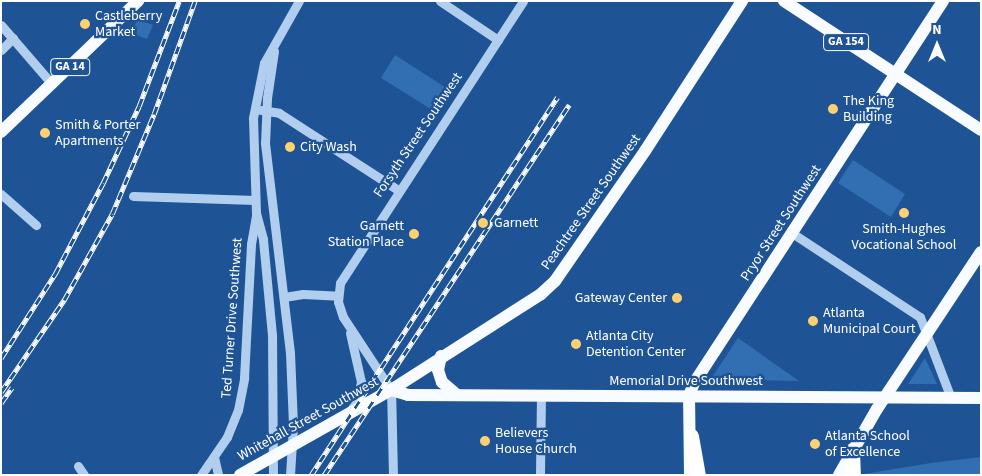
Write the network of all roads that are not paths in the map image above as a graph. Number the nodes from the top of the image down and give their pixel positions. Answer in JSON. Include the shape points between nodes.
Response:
{"nodes":[{"id":1,"x":138,"y":1,"type":"edge"},
{"id":2,"x":299,"y":1,"type":"edge"},
{"id":3,"x":440,"y":1,"type":"edge"},
{"id":4,"x":523,"y":1,"type":"edge"},
{"id":5,"x":742,"y":1,"type":"edge"},
{"id":6,"x":784,"y":1,"type":"edge"},
{"id":7,"x":943,"y":1,"type":"edge"},
{"id":8,"x":1,"y":25,"type":"edge"},
{"id":9,"x":13,"y":38,"type":"junction"},
{"id":10,"x":498,"y":40,"type":"junction"},
{"id":11,"x":1,"y":50,"type":"edge"},
{"id":12,"x":274,"y":51,"type":"junction"},
{"id":13,"x":896,"y":74,"type":"junction"},
{"id":14,"x":52,"y":84,"type":"junction"},
{"id":15,"x":254,"y":109,"type":"junction"},
{"id":16,"x":265,"y":110,"type":"junction"},
{"id":17,"x":981,"y":130,"type":"edge"},
{"id":18,"x":1,"y":132,"type":"edge"},
{"id":19,"x":398,"y":190,"type":"junction"},
{"id":20,"x":1,"y":194,"type":"edge"},
{"id":21,"x":133,"y":196,"type":"dead end"},
{"id":22,"x":255,"y":200,"type":"junction"},
{"id":23,"x":256,"y":213,"type":"junction"},
{"id":24,"x":36,"y":225,"type":"dead end"},
{"id":25,"x":792,"y":233,"type":"junction"},
{"id":26,"x":981,"y":252,"type":"edge"},
{"id":27,"x":338,"y":296,"type":"junction"},
{"id":28,"x":284,"y":297,"type":"junction"},
{"id":29,"x":348,"y":326,"type":"junction"},
{"id":30,"x":928,"y":333,"type":"junction"},
{"id":31,"x":441,"y":356,"type":"junction"},
{"id":32,"x":391,"y":390,"type":"junction"},
{"id":33,"x":456,"y":395,"type":"junction"},
{"id":34,"x":540,"y":396,"type":"junction"},
{"id":35,"x":690,"y":396,"type":"junction"},
{"id":36,"x":886,"y":398,"type":"junction"},
{"id":37,"x":952,"y":398,"type":"junction"},
{"id":38,"x":981,"y":398,"type":"edge"},
{"id":39,"x":350,"y":412,"type":"junction"},
{"id":40,"x":691,"y":436,"type":"junction"},
{"id":41,"x":852,"y":450,"type":"junction"},
{"id":42,"x":214,"y":457,"type":"junction"},
{"id":43,"x":78,"y":466,"type":"dead end"},
{"id":44,"x":242,"y":474,"type":"edge"},
{"id":45,"x":84,"y":475,"type":"edge"},
{"id":46,"x":201,"y":475,"type":"edge"},
{"id":47,"x":218,"y":475,"type":"edge"},
{"id":48,"x":273,"y":475,"type":"edge"},
{"id":49,"x":290,"y":475,"type":"edge"},
{"id":50,"x":393,"y":475,"type":"edge"},
{"id":51,"x":540,"y":475,"type":"edge"},
{"id":52,"x":690,"y":475,"type":"edge"},
{"id":53,"x":698,"y":475,"type":"edge"},
{"id":54,"x":839,"y":475,"type":"edge"},
{"id":55,"x":853,"y":475,"type":"edge"}],
"edges":[{"from":1,"to":14,"type":"main road","number":"GA 14"},
{"from":2,"to":12,"type":"street","name":"Ted Turner Drive Southwest"},
{"from":3,"to":10,"type":"street"},
{"from":4,"to":10,"type":"street","name":"Forsyth Street Southwest"},
{"from":5,"to":31,"type":"main road","name":"Peachtree Street Southwest","via":[[645,151],[555,281],[521,310]]},
{"from":6,"to":13,"type":"main road","number":"GA 154"},
{"from":7,"to":13,"type":"main road","name":"Pryor Street Southwest"},
{"from":8,"to":9,"type":"street"},
{"from":9,"to":11,"type":"street"},
{"from":9,"to":14,"type":"street"},
{"from":10,"to":19,"type":"street","name":"Forsyth Street Southwest"},
{"from":12,"to":15,"type":"street","name":"Ted Turner Drive Southwest","via":[[259,77]]},
{"from":12,"to":16,"type":"street","name":"Ted Turner Drive Southwest"},
{"from":13,"to":17,"type":"main road","number":"GA 154"},
{"from":13,"to":25,"type":"main road","name":"Pryor Street Southwest"},
{"from":14,"to":18,"type":"main road","number":"GA 14"},
{"from":15,"to":16,"type":"street"},
{"from":15,"to":22,"type":"street","name":"Ted Turner Drive Southwest"},
{"from":16,"to":19,"type":"street","via":[[286,118]]},
{"from":16,"to":28,"type":"street","name":"Ted Turner Drive Southwest","via":[[267,161]]},
{"from":19,"to":27,"type":"street","name":"Forsyth Street Southwest","via":[[344,273]]},
{"from":20,"to":24,"type":"street"},
{"from":21,"to":22,"type":"street"},
{"from":22,"to":23,"type":"street","name":"Ted Turner Drive Southwest"},
{"from":23,"to":42,"type":"street","name":"Ted Turner Drive Southwest","via":[[241,398],[234,423]]},
{"from":23,"to":48,"type":"street","name":"Ted Turner Drive Southwest","via":[[263,239],[270,299],[275,431]]},
{"from":25,"to":30,"type":"street","via":[[920,317]]},
{"from":25,"to":35,"type":"main road","name":"Pryor Street Southwest","via":[[694,383]]},
{"from":26,"to":30,"type":"main road"},
{"from":27,"to":28,"type":"street","via":[[303,294]]},
{"from":27,"to":29,"type":"street"},
{"from":28,"to":49,"type":"street","name":"Ted Turner Drive Southwest","via":[[291,371]]},
{"from":29,"to":32,"type":"street"},
{"from":29,"to":39,"type":"street","via":[[361,382]]},
{"from":30,"to":36,"type":"main road"},
{"from":30,"to":37,"type":"street"},
{"from":31,"to":32,"type":"main road","name":"Peachtree Street Southwest"},
{"from":31,"to":33,"type":"main road","via":[[438,370],[442,382]]},
{"from":32,"to":33,"type":"main road","name":"Memorial Drive Southwest","via":[[408,394]]},
{"from":32,"to":39,"type":"main road","name":"Whitehall Street Southwest"},
{"from":32,"to":50,"type":"street"},
{"from":33,"to":34,"type":"main road","name":"Memorial Drive Southwest"},
{"from":34,"to":35,"type":"main road","name":"Memorial Drive Southwest"},
{"from":34,"to":51,"type":"street"},
{"from":35,"to":36,"type":"main road","name":"Memorial Drive Southwest"},
{"from":35,"to":40,"type":"main road","name":"Pryor Street Southwest"},
{"from":36,"to":37,"type":"main road","name":"Memorial Drive Southwest"},
{"from":36,"to":41,"type":"main road"},
{"from":37,"to":38,"type":"main road","name":"Memorial Drive Southwest"},
{"from":39,"to":44,"type":"main road","name":"Whitehall Street Southwest"},
{"from":40,"to":52,"type":"main road","name":"Pryor Street Southwest"},
{"from":40,"to":53,"type":"highway"},
{"from":41,"to":54,"type":"main road"},
{"from":41,"to":55,"type":"highway"},
{"from":42,"to":46,"type":"street","name":"Ted Turner Drive Southwest"},
{"from":42,"to":47,"type":"street"},
{"from":43,"to":45,"type":"street"}]}
